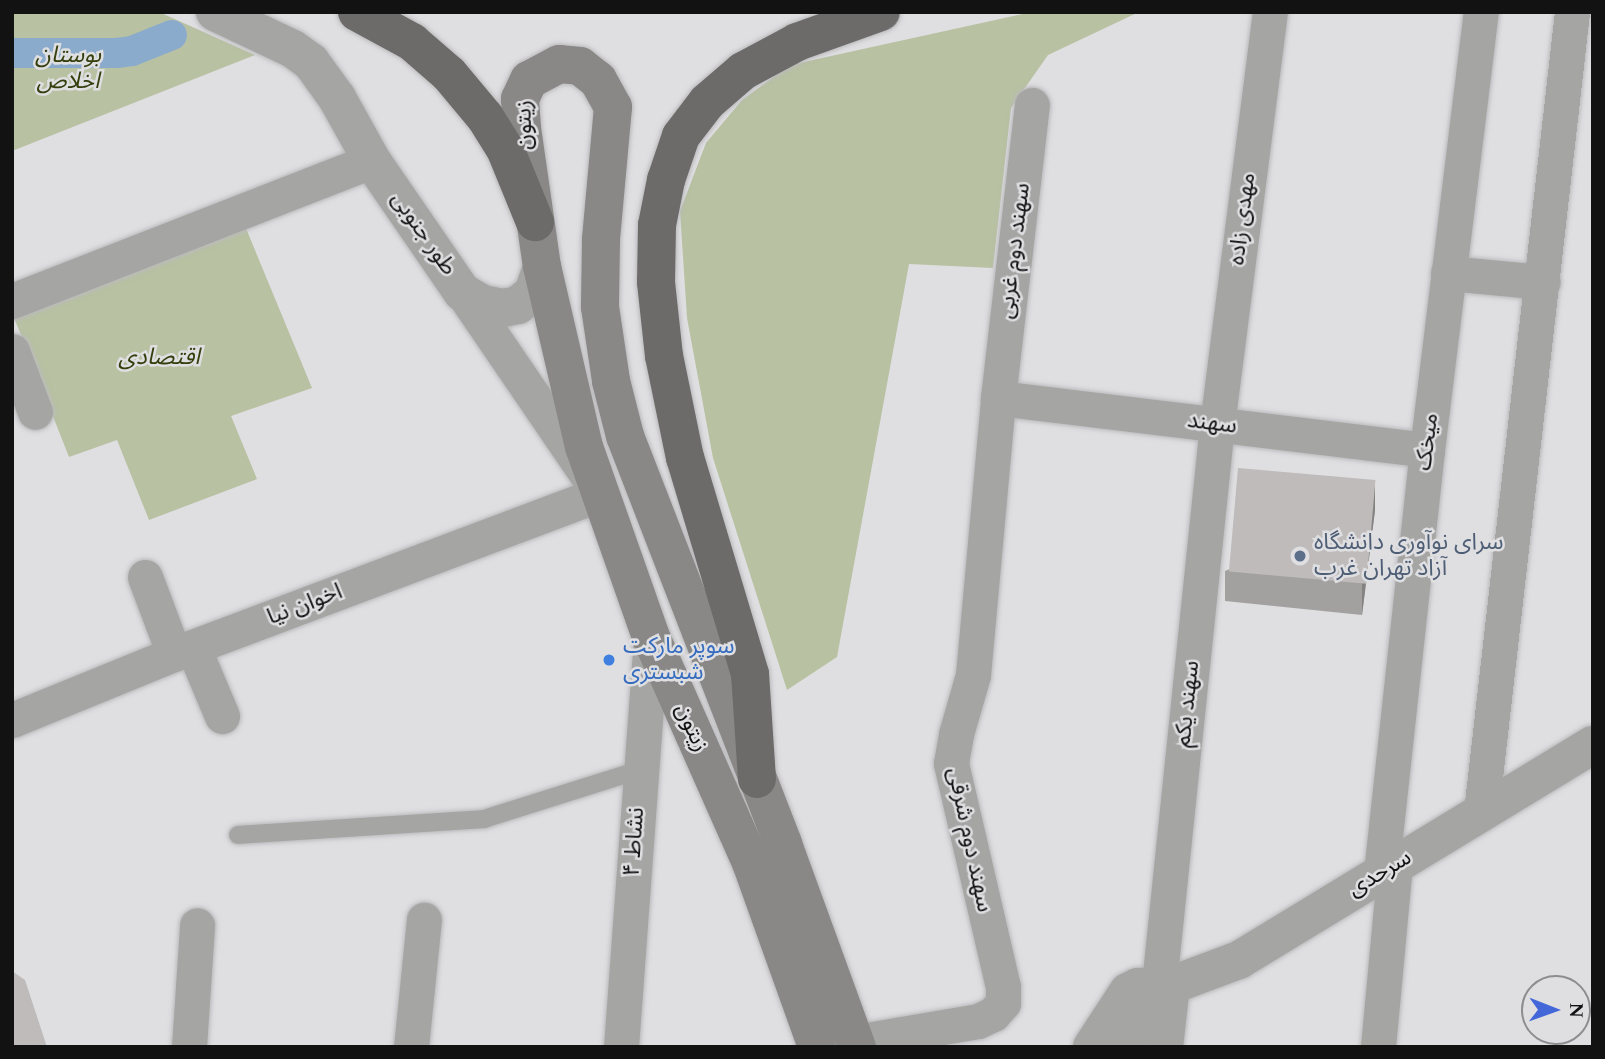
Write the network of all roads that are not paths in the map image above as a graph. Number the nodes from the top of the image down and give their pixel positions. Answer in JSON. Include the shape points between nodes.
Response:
{"nodes":[{"id":1,"x":215,"y":12,"type":"edge"},
{"id":2,"x":357,"y":12,"type":"edge"},
{"id":3,"x":881,"y":12,"type":"edge"},
{"id":4,"x":1481,"y":12,"type":"edge"},
{"id":5,"x":1572,"y":12,"type":"edge"},
{"id":6,"x":1270,"y":13,"type":"edge"},
{"id":7,"x":1032,"y":105,"type":"dead end"},
{"id":8,"x":372,"y":161,"type":"junction"},
{"id":9,"x":535,"y":222,"type":"junction"},
{"id":10,"x":542,"y":267,"type":"junction"},
{"id":11,"x":1448,"y":274,"type":"junction"},
{"id":12,"x":1543,"y":282,"type":"junction"},
{"id":13,"x":462,"y":292,"type":"junction"},
{"id":14,"x":12,"y":301,"type":"edge"},
{"id":15,"x":12,"y":351,"type":"edge"},
{"id":16,"x":998,"y":398,"type":"junction"},
{"id":17,"x":35,"y":412,"type":"dead end"},
{"id":18,"x":1217,"y":425,"type":"junction"},
{"id":19,"x":1427,"y":450,"type":"junction"},
{"id":20,"x":600,"y":494,"type":"junction"},
{"id":21,"x":145,"y":577,"type":"dead end"},
{"id":22,"x":651,"y":637,"type":"junction"},
{"id":23,"x":184,"y":650,"type":"junction"},
{"id":24,"x":222,"y":716,"type":"dead end"},
{"id":25,"x":12,"y":720,"type":"edge"},
{"id":26,"x":1593,"y":745,"type":"edge"},
{"id":27,"x":639,"y":770,"type":"junction"},
{"id":28,"x":757,"y":779,"type":"junction"},
{"id":29,"x":1481,"y":812,"type":"junction"},
{"id":30,"x":238,"y":835,"type":"dead end"},
{"id":31,"x":1388,"y":869,"type":"junction"},
{"id":32,"x":424,"y":920,"type":"dead end"},
{"id":33,"x":197,"y":925,"type":"dead end"},
{"id":34,"x":1166,"y":984,"type":"junction"},
{"id":35,"x":856,"y":1044,"type":"edge"},
{"id":36,"x":189,"y":1047,"type":"edge"},
{"id":37,"x":411,"y":1047,"type":"edge"},
{"id":38,"x":621,"y":1047,"type":"edge"},
{"id":39,"x":817,"y":1047,"type":"edge"},
{"id":40,"x":1092,"y":1047,"type":"edge"},
{"id":41,"x":1126,"y":1047,"type":"edge"},
{"id":42,"x":1165,"y":1047,"type":"edge"},
{"id":43,"x":1378,"y":1047,"type":"edge"}],
"edges":[{"from":1,"to":8,"type":"street","name":"طور جنوبی","via":[[311,62]]},
{"from":2,"to":9,"type":"highway","via":[[412,42],[449,74],[506,150]]},
{"from":3,"to":28,"type":"highway","via":[[797,42],[743,71],[707,102],[681,136],[657,225],[656,282],[664,356],[685,458],[750,674]]},
{"from":4,"to":11,"type":"street","name":"میخک"},
{"from":5,"to":12,"type":"street"},
{"from":6,"to":18,"type":"street","name":"مهدی زاده"},
{"from":7,"to":16,"type":"street","name":"سهند دوم غربی"},
{"from":8,"to":13,"type":"street","name":"طور جنوبی"},
{"from":8,"to":14,"type":"street"},
{"from":9,"to":10,"type":"main road","name":"زیتون"},
{"from":9,"to":28,"type":"main road","name":"زیتون","via":[[520,99],[529,80],[539,72],[559,64],[580,66],[598,80],[613,107],[600,307],[611,381],[625,436]]},
{"from":10,"to":13,"type":"street","via":[[533,293],[518,305],[483,304]]},
{"from":10,"to":20,"type":"main road","name":"زیتون","via":[[570,392]]},
{"from":11,"to":12,"type":"street"},
{"from":11,"to":19,"type":"street","name":"میخک"},
{"from":12,"to":29,"type":"street"},
{"from":13,"to":20,"type":"street","name":"طور جنوبی"},
{"from":15,"to":17,"type":"street"},
{"from":16,"to":18,"type":"street","name":"سهند"},
{"from":16,"to":35,"type":"street","name":"سهند دوم شرقی","via":[[973,675],[951,763],[1003,1003],[978,1021]]},
{"from":18,"to":19,"type":"street","name":"سهند"},
{"from":18,"to":34,"type":"street","name":"سهند يكم"},
{"from":19,"to":31,"type":"street","name":"میخک"},
{"from":20,"to":22,"type":"main road","name":"زیتون"},
{"from":20,"to":23,"type":"street","name":"اخوان نیا"},
{"from":21,"to":23,"type":"street"},
{"from":22,"to":27,"type":"street","name":"نشاط ۴"},
{"from":22,"to":39,"type":"main road","name":"زیتون","via":[[752,864]]},
{"from":23,"to":24,"type":"street"},
{"from":23,"to":25,"type":"street","name":"اخوان نیا"},
{"from":26,"to":29,"type":"street","name":"سرحدی"},
{"from":27,"to":30,"type":"lane","via":[[484,818]]},
{"from":27,"to":38,"type":"street","name":"نشاط ۴"},
{"from":28,"to":35,"type":"main road","name":"زیتون"},
{"from":29,"to":31,"type":"street","name":"سرحدی"},
{"from":31,"to":34,"type":"street","name":"سرحدی","via":[[1239,960]]},
{"from":31,"to":43,"type":"street","name":"میخک"},
{"from":32,"to":37,"type":"street"},
{"from":33,"to":36,"type":"street"},
{"from":34,"to":40,"type":"street","name":"سرحدی","via":[[1128,992]]},
{"from":34,"to":41,"type":"street"},
{"from":34,"to":42,"type":"street","name":"سهند يكم"}]}
